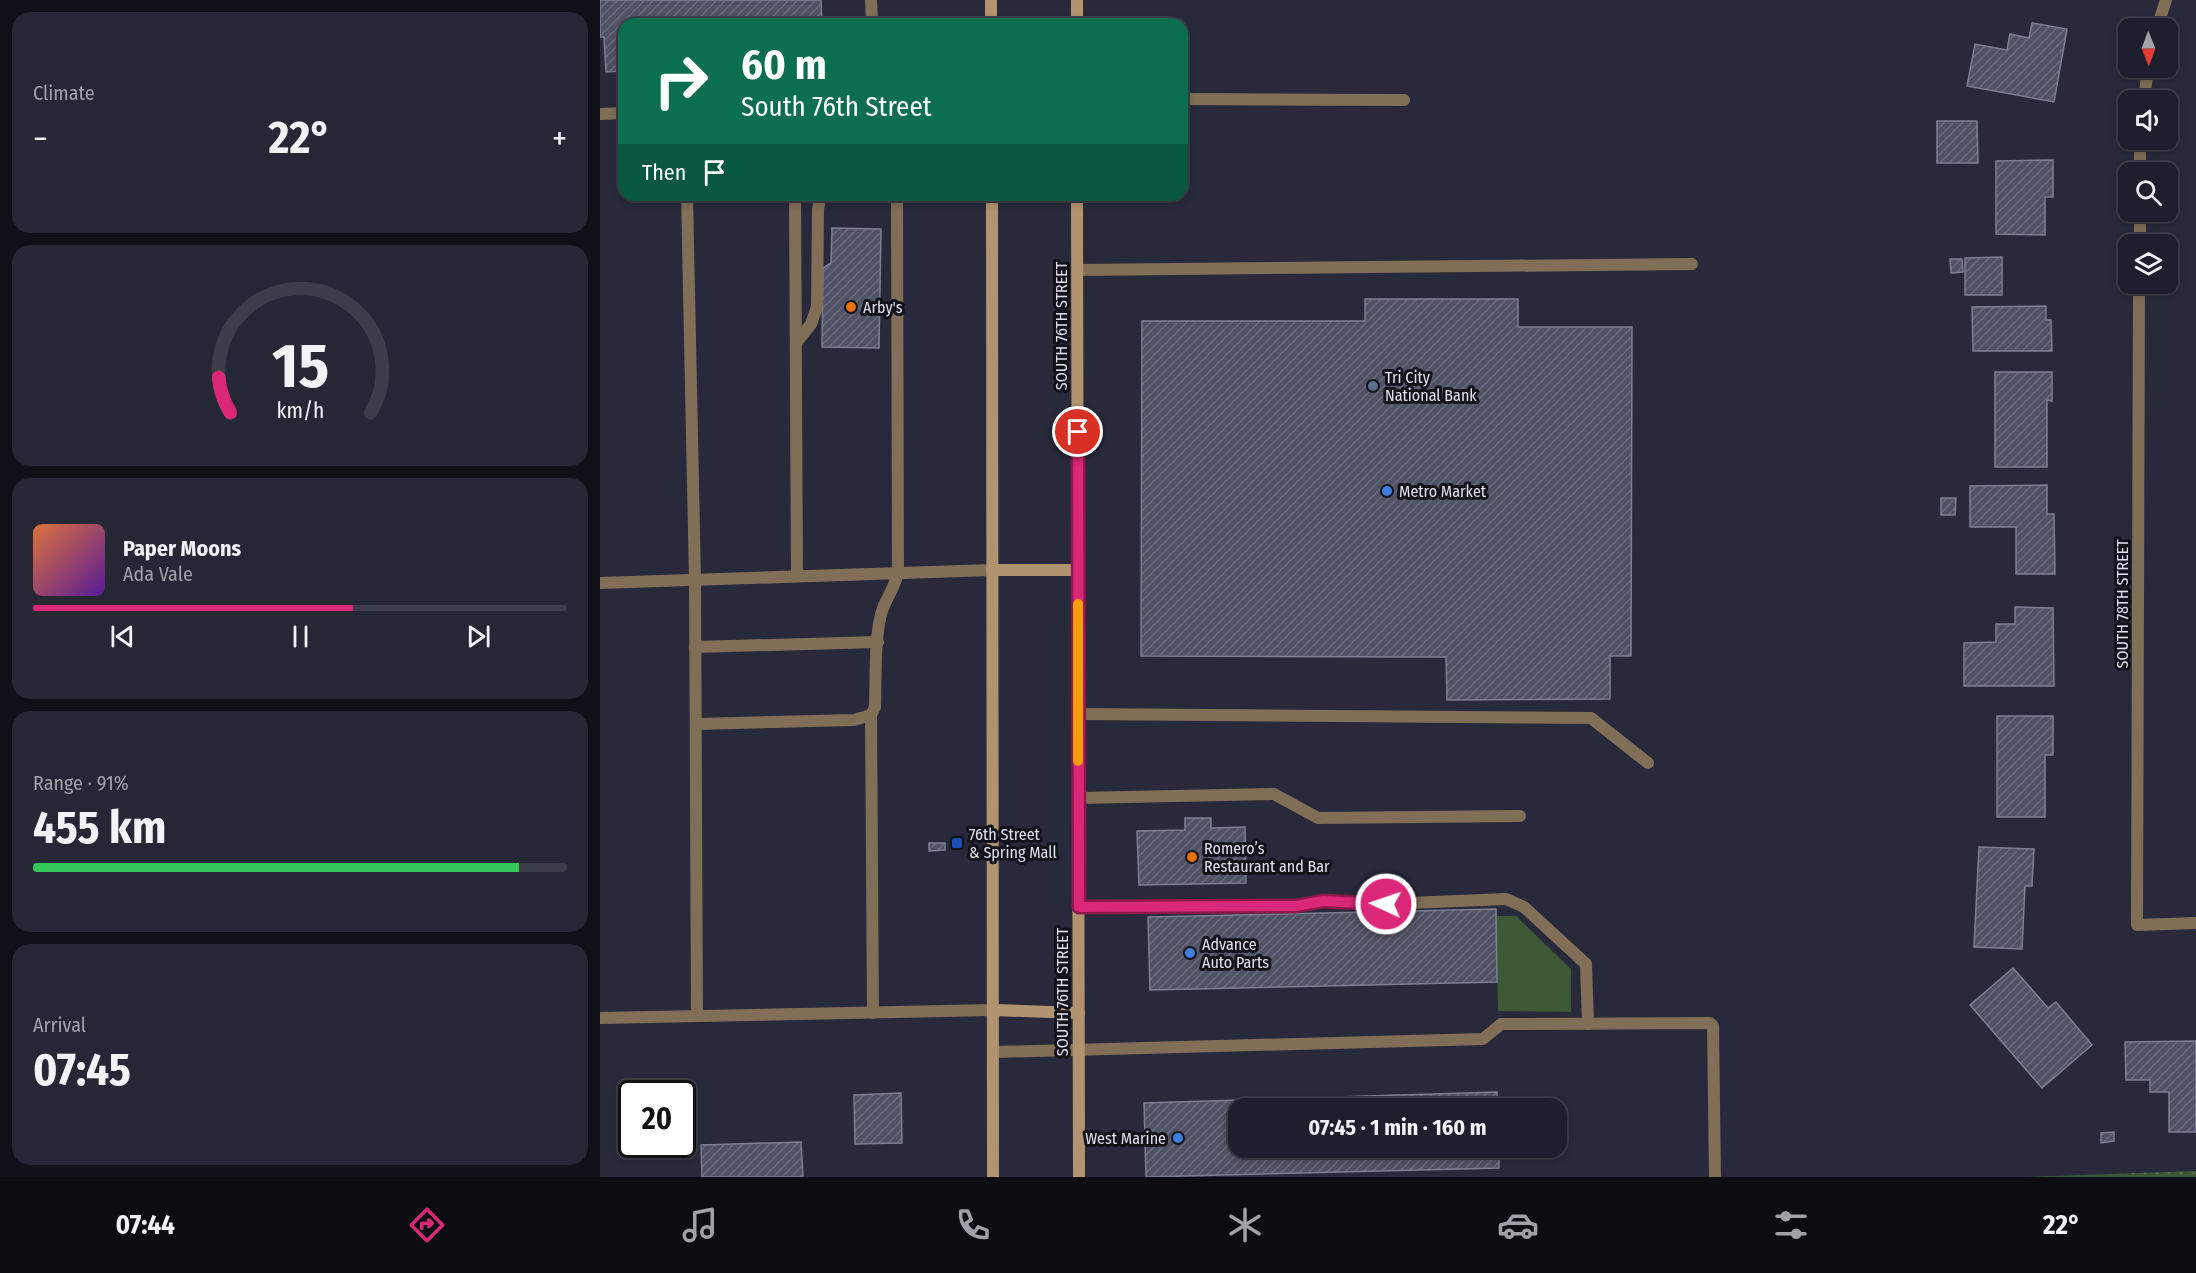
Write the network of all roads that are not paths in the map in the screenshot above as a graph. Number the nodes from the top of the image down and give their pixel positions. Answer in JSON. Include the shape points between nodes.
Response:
{"nodes":[{"id":1,"x":871,"y":0,"type":"edge"},
{"id":2,"x":991,"y":0,"type":"edge"},
{"id":3,"x":1077,"y":0,"type":"edge"},
{"id":4,"x":2166,"y":0,"type":"edge"},
{"id":5,"x":872,"y":18,"type":"edge"},
{"id":6,"x":991,"y":18,"type":"edge"},
{"id":7,"x":1077,"y":18,"type":"edge"},
{"id":8,"x":2160,"y":18,"type":"edge"},
{"id":9,"x":1188,"y":99,"type":"edge"},
{"id":10,"x":1404,"y":100,"type":"dead end"},
{"id":11,"x":618,"y":113,"type":"edge"},
{"id":12,"x":600,"y":114,"type":"edge"},
{"id":13,"x":687,"y":201,"type":"edge"},
{"id":14,"x":795,"y":201,"type":"edge"},
{"id":15,"x":820,"y":201,"type":"edge"},
{"id":16,"x":897,"y":201,"type":"edge"},
{"id":17,"x":992,"y":201,"type":"edge"},
{"id":18,"x":1077,"y":201,"type":"edge"},
{"id":19,"x":1692,"y":264,"type":"dead end"},
{"id":20,"x":1078,"y":270,"type":"junction"},
{"id":21,"x":2139,"y":294,"type":"edge"},
{"id":22,"x":796,"y":343,"type":"junction"},
{"id":23,"x":992,"y":570,"type":"junction"},
{"id":24,"x":1078,"y":570,"type":"junction"},
{"id":25,"x":898,"y":573,"type":"junction"},
{"id":26,"x":797,"y":576,"type":"junction"},
{"id":27,"x":695,"y":580,"type":"junction"},
{"id":28,"x":600,"y":583,"type":"edge"},
{"id":29,"x":878,"y":642,"type":"junction"},
{"id":30,"x":695,"y":647,"type":"junction"},
{"id":31,"x":1078,"y":714,"type":"junction"},
{"id":32,"x":871,"y":716,"type":"junction"},
{"id":33,"x":696,"y":724,"type":"junction"},
{"id":34,"x":1648,"y":763,"type":"dead end"},
{"id":35,"x":1078,"y":798,"type":"junction"},
{"id":36,"x":1520,"y":816,"type":"dead end"},
{"id":37,"x":1079,"y":907,"type":"junction"},
{"id":38,"x":2196,"y":923,"type":"edge"},
{"id":39,"x":993,"y":1011,"type":"junction"},
{"id":40,"x":873,"y":1013,"type":"junction"},
{"id":41,"x":1079,"y":1013,"type":"junction"},
{"id":42,"x":697,"y":1016,"type":"junction"},
{"id":43,"x":600,"y":1018,"type":"edge"},
{"id":44,"x":1588,"y":1024,"type":"junction"},
{"id":45,"x":1079,"y":1049,"type":"junction"},
{"id":46,"x":993,"y":1052,"type":"junction"},
{"id":47,"x":993,"y":1177,"type":"edge"},
{"id":48,"x":1079,"y":1177,"type":"edge"},
{"id":49,"x":1716,"y":1177,"type":"edge"}],
"edges":[{"from":1,"to":5,"type":"street"},
{"from":2,"to":6,"type":"main road"},
{"from":3,"to":7,"type":"main road"},
{"from":4,"to":8,"type":"street"},
{"from":9,"to":10,"type":"street"},
{"from":11,"to":12,"type":"street"},
{"from":13,"to":27,"type":"street"},
{"from":14,"to":22,"type":"street"},
{"from":15,"to":22,"type":"street","via":[[817,307],[811,324]]},
{"from":16,"to":25,"type":"street"},
{"from":17,"to":23,"type":"main road"},
{"from":18,"to":20,"type":"main road","name":"SOUTH 76TH STREET"},
{"from":19,"to":20,"type":"street"},
{"from":20,"to":24,"type":"main road","name":"SOUTH 76TH STREET"},
{"from":21,"to":38,"type":"street","name":"SOUTH 78TH STREET","via":[[2137,925]]},
{"from":22,"to":26,"type":"street"},
{"from":23,"to":24,"type":"main road"},
{"from":23,"to":25,"type":"street"},
{"from":23,"to":39,"type":"main road"},
{"from":24,"to":31,"type":"main road","name":"SOUTH 76TH STREET"},
{"from":25,"to":26,"type":"street"},
{"from":25,"to":29,"type":"street","via":[[883,609]]},
{"from":26,"to":27,"type":"street"},
{"from":27,"to":28,"type":"street"},
{"from":27,"to":30,"type":"street"},
{"from":29,"to":30,"type":"street"},
{"from":29,"to":32,"type":"street","via":[[875,707]]},
{"from":30,"to":33,"type":"street"},
{"from":31,"to":34,"type":"street","via":[[1590,718]]},
{"from":31,"to":35,"type":"main road","name":"SOUTH 76TH STREET"},
{"from":32,"to":33,"type":"street","via":[[854,720]]},
{"from":32,"to":40,"type":"street"},
{"from":33,"to":42,"type":"street"},
{"from":35,"to":36,"type":"street","via":[[1274,794],[1318,819]]},
{"from":35,"to":37,"type":"main road","name":"SOUTH 76TH STREET"},
{"from":37,"to":41,"type":"main road","name":"SOUTH 76TH STREET"},
{"from":37,"to":44,"type":"street","via":[[1296,906],[1323,901],[1386,904],[1506,899],[1524,907],[1586,964]]},
{"from":39,"to":40,"type":"street"},
{"from":39,"to":41,"type":"main road"},
{"from":39,"to":46,"type":"main road"},
{"from":40,"to":42,"type":"street"},
{"from":41,"to":45,"type":"main road","name":"SOUTH 76TH STREET"},
{"from":42,"to":43,"type":"street"},
{"from":44,"to":45,"type":"street","via":[[1501,1024],[1483,1039]]},
{"from":44,"to":49,"type":"street","via":[[1712,1024]]},
{"from":45,"to":46,"type":"street"},
{"from":45,"to":48,"type":"main road","name":"SOUTH 76TH STREET"},
{"from":46,"to":47,"type":"main road"}]}
